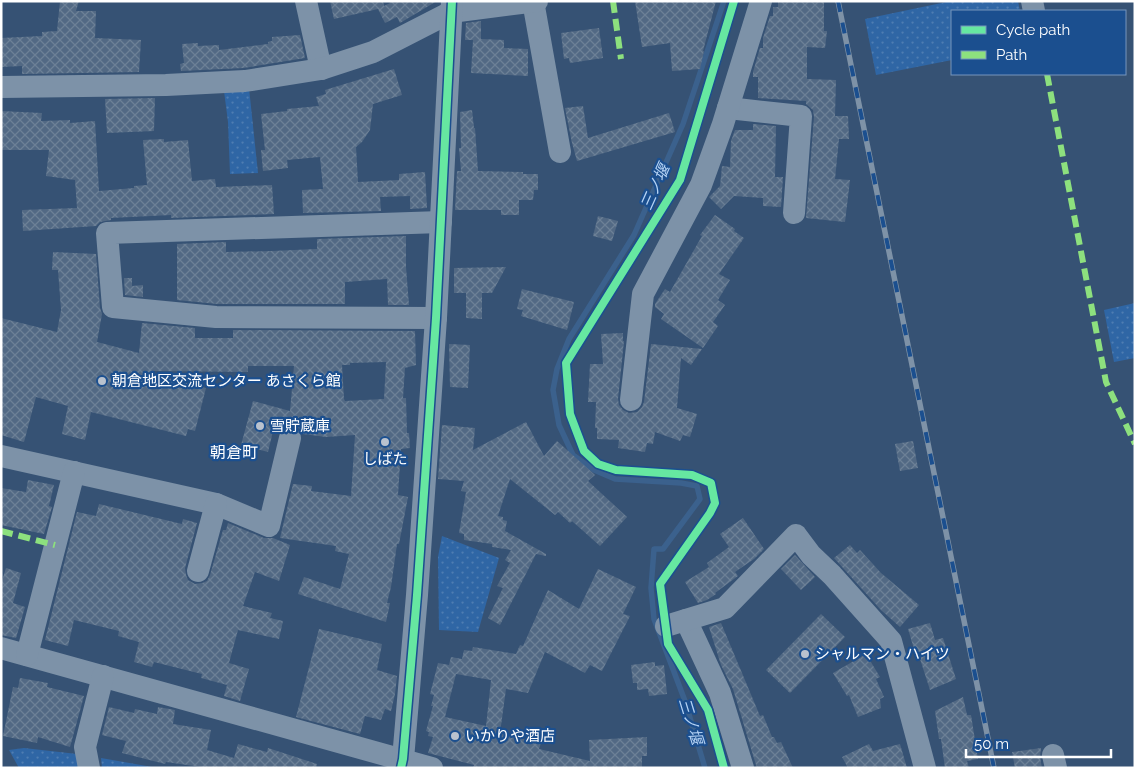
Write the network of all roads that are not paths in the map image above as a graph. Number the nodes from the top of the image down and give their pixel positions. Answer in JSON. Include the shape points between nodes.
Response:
{"nodes":[{"id":1,"x":306,"y":1,"type":"edge"},
{"id":2,"x":534,"y":1,"type":"edge"},
{"id":3,"x":761,"y":1,"type":"edge"},
{"id":4,"x":451,"y":7,"type":"edge"},
{"id":5,"x":321,"y":69,"type":"junction"},
{"id":6,"x":1,"y":87,"type":"edge"},
{"id":7,"x":728,"y":108,"type":"junction"},
{"id":8,"x":560,"y":152,"type":"dead end"},
{"id":9,"x":794,"y":213,"type":"dead end"},
{"id":10,"x":441,"y":222,"type":"junction"},
{"id":11,"x":436,"y":318,"type":"junction"},
{"id":12,"x":631,"y":400,"type":"dead end"},
{"id":13,"x":290,"y":438,"type":"dead end"},
{"id":14,"x":1,"y":456,"type":"edge"},
{"id":15,"x":74,"y":472,"type":"junction"},
{"id":16,"x":216,"y":504,"type":"junction"},
{"id":17,"x":198,"y":571,"type":"dead end"},
{"id":18,"x":1,"y":648,"type":"edge"},
{"id":19,"x":28,"y":655,"type":"junction"},
{"id":20,"x":103,"y":676,"type":"junction"},
{"id":21,"x":402,"y":763,"type":"edge"},
{"id":22,"x":89,"y":768,"type":"edge"},
{"id":23,"x":432,"y":768,"type":"edge"},
{"id":24,"x":743,"y":768,"type":"edge"},
{"id":25,"x":925,"y":768,"type":"edge"}],
"edges":[{"from":1,"to":5,"type":"street"},
{"from":2,"to":4,"type":"street"},
{"from":2,"to":8,"type":"street"},
{"from":3,"to":7,"type":"street"},
{"from":4,"to":5,"type":"street","via":[[373,52]]},
{"from":4,"to":10,"type":"street"},
{"from":5,"to":6,"type":"street","via":[[235,81],[166,85]]},
{"from":7,"to":9,"type":"street","via":[[801,116]]},
{"from":7,"to":12,"type":"street","via":[[701,186],[643,294]]},
{"from":10,"to":11,"type":"street"},
{"from":10,"to":11,"type":"street","via":[[107,233],[113,307],[216,316]]},
{"from":11,"to":21,"type":"street"},
{"from":13,"to":16,"type":"street","via":[[269,526]]},
{"from":14,"to":15,"type":"street"},
{"from":15,"to":16,"type":"street"},
{"from":15,"to":19,"type":"street"},
{"from":16,"to":17,"type":"street"},
{"from":18,"to":19,"type":"street"},
{"from":19,"to":20,"type":"street"},
{"from":20,"to":21,"type":"street"},
{"from":20,"to":22,"type":"street","via":[[85,747]]},
{"from":21,"to":23,"type":"street"},
{"from":24,"to":25,"type":"street","via":[[720,693],[676,623],[725,608],[796,535],[891,641]]}]}
